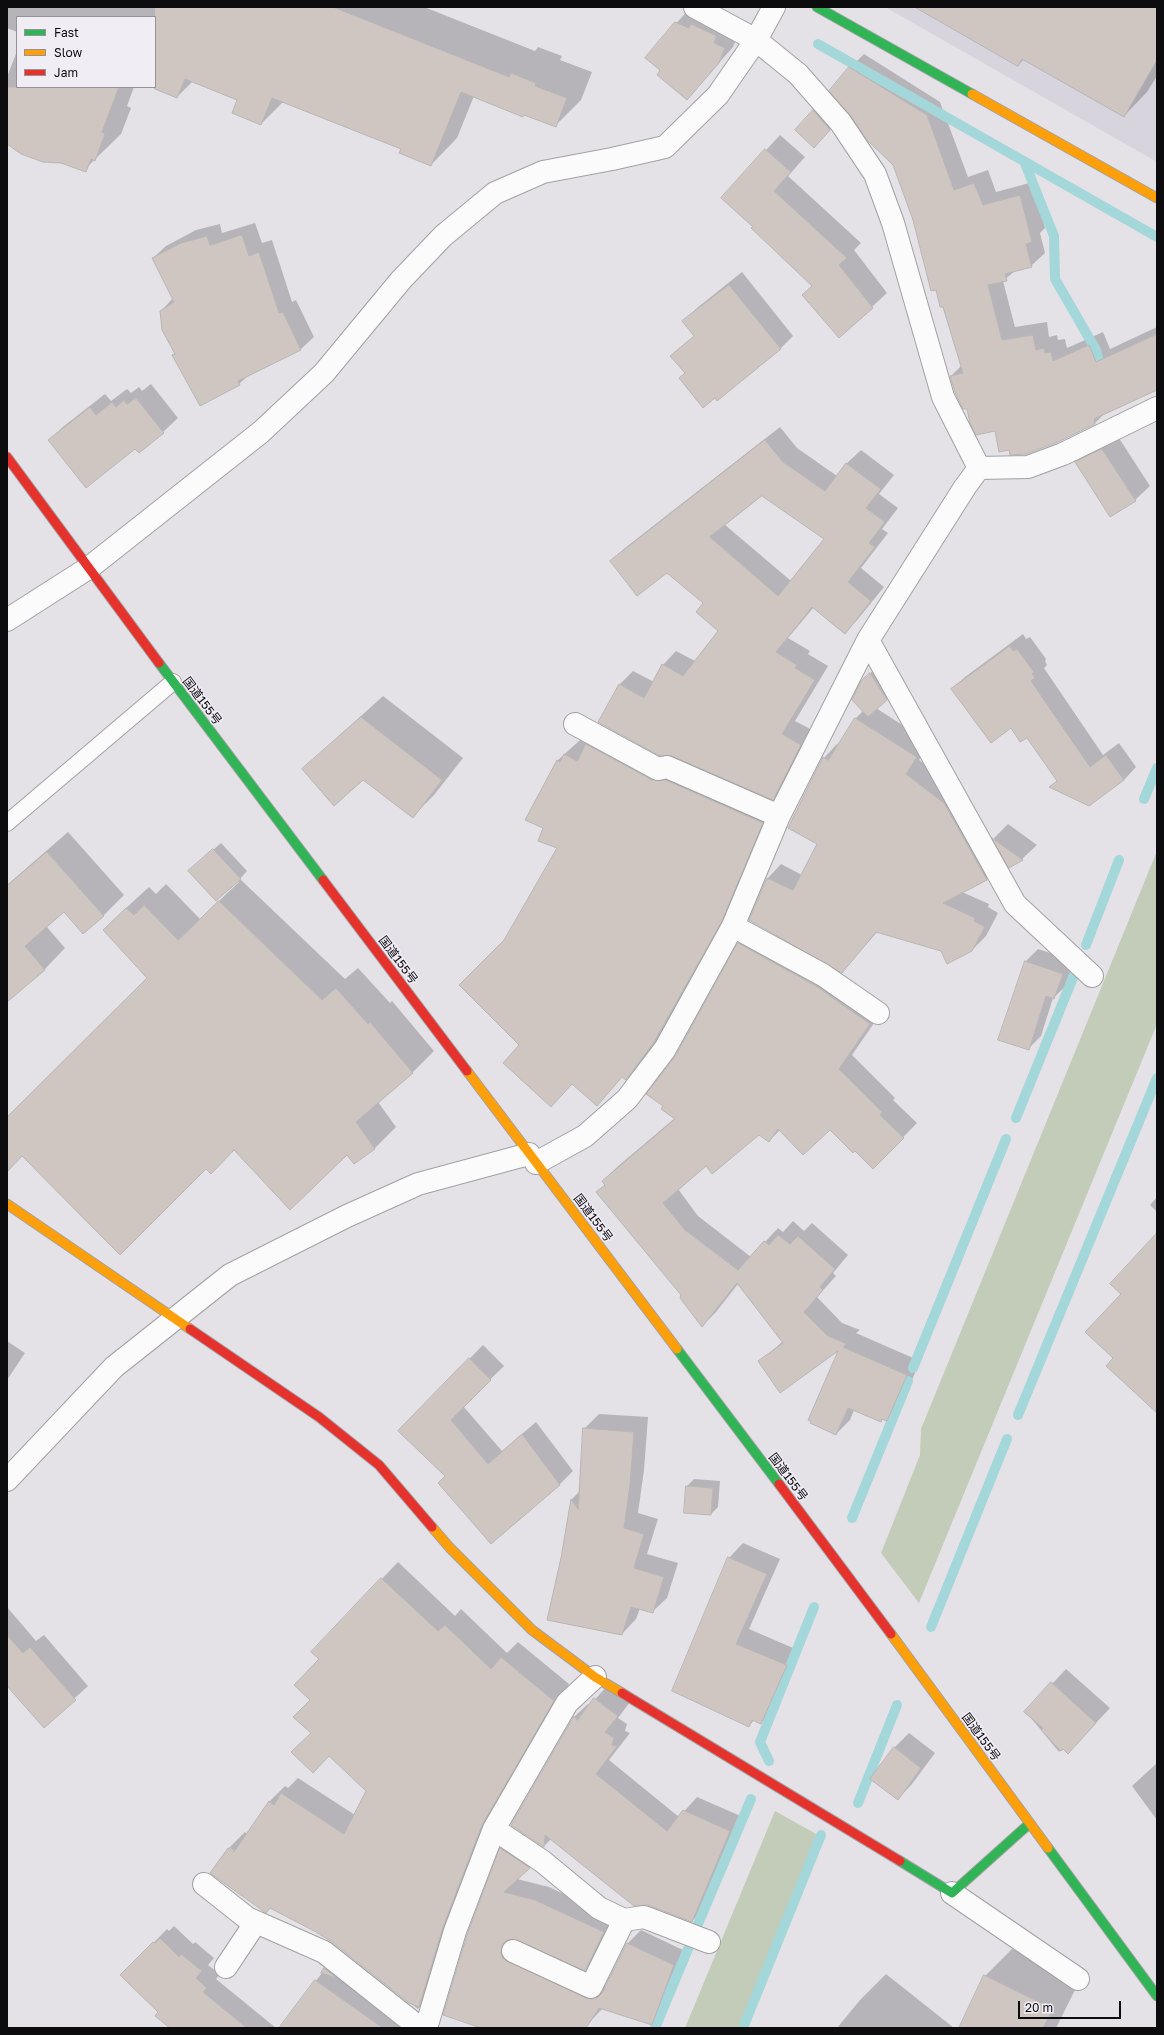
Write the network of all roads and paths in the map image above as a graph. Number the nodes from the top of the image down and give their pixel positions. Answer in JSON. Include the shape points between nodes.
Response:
{"nodes":[{"id":1,"x":695,"y":7,"type":"edge"},
{"id":2,"x":774,"y":7,"type":"edge"},
{"id":3,"x":817,"y":7,"type":"edge"},
{"id":4,"x":756,"y":40,"type":"junction"},
{"id":5,"x":1157,"y":198,"type":"edge"},
{"id":6,"x":1157,"y":408,"type":"edge"},
{"id":7,"x":7,"y":456,"type":"edge"},
{"id":8,"x":979,"y":468,"type":"junction"},
{"id":9,"x":90,"y":567,"type":"junction"},
{"id":10,"x":7,"y":620,"type":"edge"},
{"id":11,"x":868,"y":640,"type":"junction"},
{"id":12,"x":173,"y":682,"type":"junction"},
{"id":13,"x":575,"y":724,"type":"dead end"},
{"id":14,"x":779,"y":816,"type":"junction"},
{"id":15,"x":7,"y":823,"type":"edge"},
{"id":16,"x":733,"y":926,"type":"junction"},
{"id":17,"x":1092,"y":976,"type":"dead end"},
{"id":18,"x":878,"y":1013,"type":"dead end"},
{"id":19,"x":533,"y":1158,"type":"junction"},
{"id":20,"x":7,"y":1204,"type":"edge"},
{"id":21,"x":175,"y":1320,"type":"junction"},
{"id":22,"x":7,"y":1480,"type":"edge"},
{"id":23,"x":596,"y":1677,"type":"junction"},
{"id":24,"x":1029,"y":1824,"type":"junction"},
{"id":25,"x":494,"y":1829,"type":"junction"},
{"id":26,"x":204,"y":1884,"type":"dead end"},
{"id":27,"x":952,"y":1893,"type":"junction"},
{"id":28,"x":624,"y":1920,"type":"junction"},
{"id":29,"x":256,"y":1922,"type":"junction"},
{"id":30,"x":709,"y":1942,"type":"dead end"},
{"id":31,"x":513,"y":1951,"type":"dead end"},
{"id":32,"x":226,"y":1967,"type":"dead end"},
{"id":33,"x":1078,"y":1979,"type":"dead end"},
{"id":34,"x":1157,"y":1996,"type":"edge"},
{"id":35,"x":420,"y":2028,"type":"edge"},
{"id":36,"x":426,"y":2028,"type":"edge"}],
"edges":[{"from":1,"to":4,"type":"street"},
{"from":2,"to":4,"type":"street"},
{"from":3,"to":5,"type":"main road"},
{"from":4,"to":8,"type":"street","via":[[798,74],[841,123],[875,174],[893,224],[943,397]]},
{"from":4,"to":9,"type":"street","via":[[718,95],[665,147],[543,172],[494,193],[443,236],[401,280],[324,373],[272,421]]},
{"from":6,"to":8,"type":"street","via":[[1064,454],[1028,467]]},
{"from":7,"to":9,"type":"main road","name":"国道155号"},
{"from":8,"to":11,"type":"street"},
{"from":9,"to":10,"type":"street"},
{"from":9,"to":12,"type":"main road","name":"国道155号"},
{"from":11,"to":14,"type":"street"},
{"from":11,"to":17,"type":"street","via":[[1015,904]]},
{"from":12,"to":15,"type":"lane"},
{"from":12,"to":19,"type":"main road","name":"国道155号"},
{"from":13,"to":14,"type":"street","via":[[658,769],[667,767]]},
{"from":14,"to":16,"type":"street"},
{"from":16,"to":18,"type":"street","via":[[823,975]]},
{"from":16,"to":19,"type":"street","via":[[665,1049],[627,1099],[585,1136]]},
{"from":19,"to":21,"type":"street","via":[[418,1184],[347,1216],[230,1275]]},
{"from":19,"to":24,"type":"main road","name":"国道155号","via":[[852,1582]]},
{"from":20,"to":21,"type":"main road"},
{"from":21,"to":22,"type":"street","via":[[114,1367]]},
{"from":21,"to":23,"type":"main road","via":[[319,1417],[379,1465],[450,1548],[532,1630]]},
{"from":23,"to":25,"type":"street","via":[[567,1704]]},
{"from":23,"to":27,"type":"main road"},
{"from":24,"to":27,"type":"main road"},
{"from":24,"to":34,"type":"main road","name":"国道155号"},
{"from":25,"to":28,"type":"street","via":[[542,1861],[599,1908]]},
{"from":25,"to":36,"type":"street","via":[[455,1931]]},
{"from":26,"to":29,"type":"street","via":[[247,1918]]},
{"from":27,"to":33,"type":"street"},
{"from":28,"to":30,"type":"street","via":[[644,1917]]},
{"from":28,"to":31,"type":"street","via":[[591,1987]]},
{"from":29,"to":32,"type":"street"},
{"from":29,"to":35,"type":"street","via":[[324,1952]]}]}
